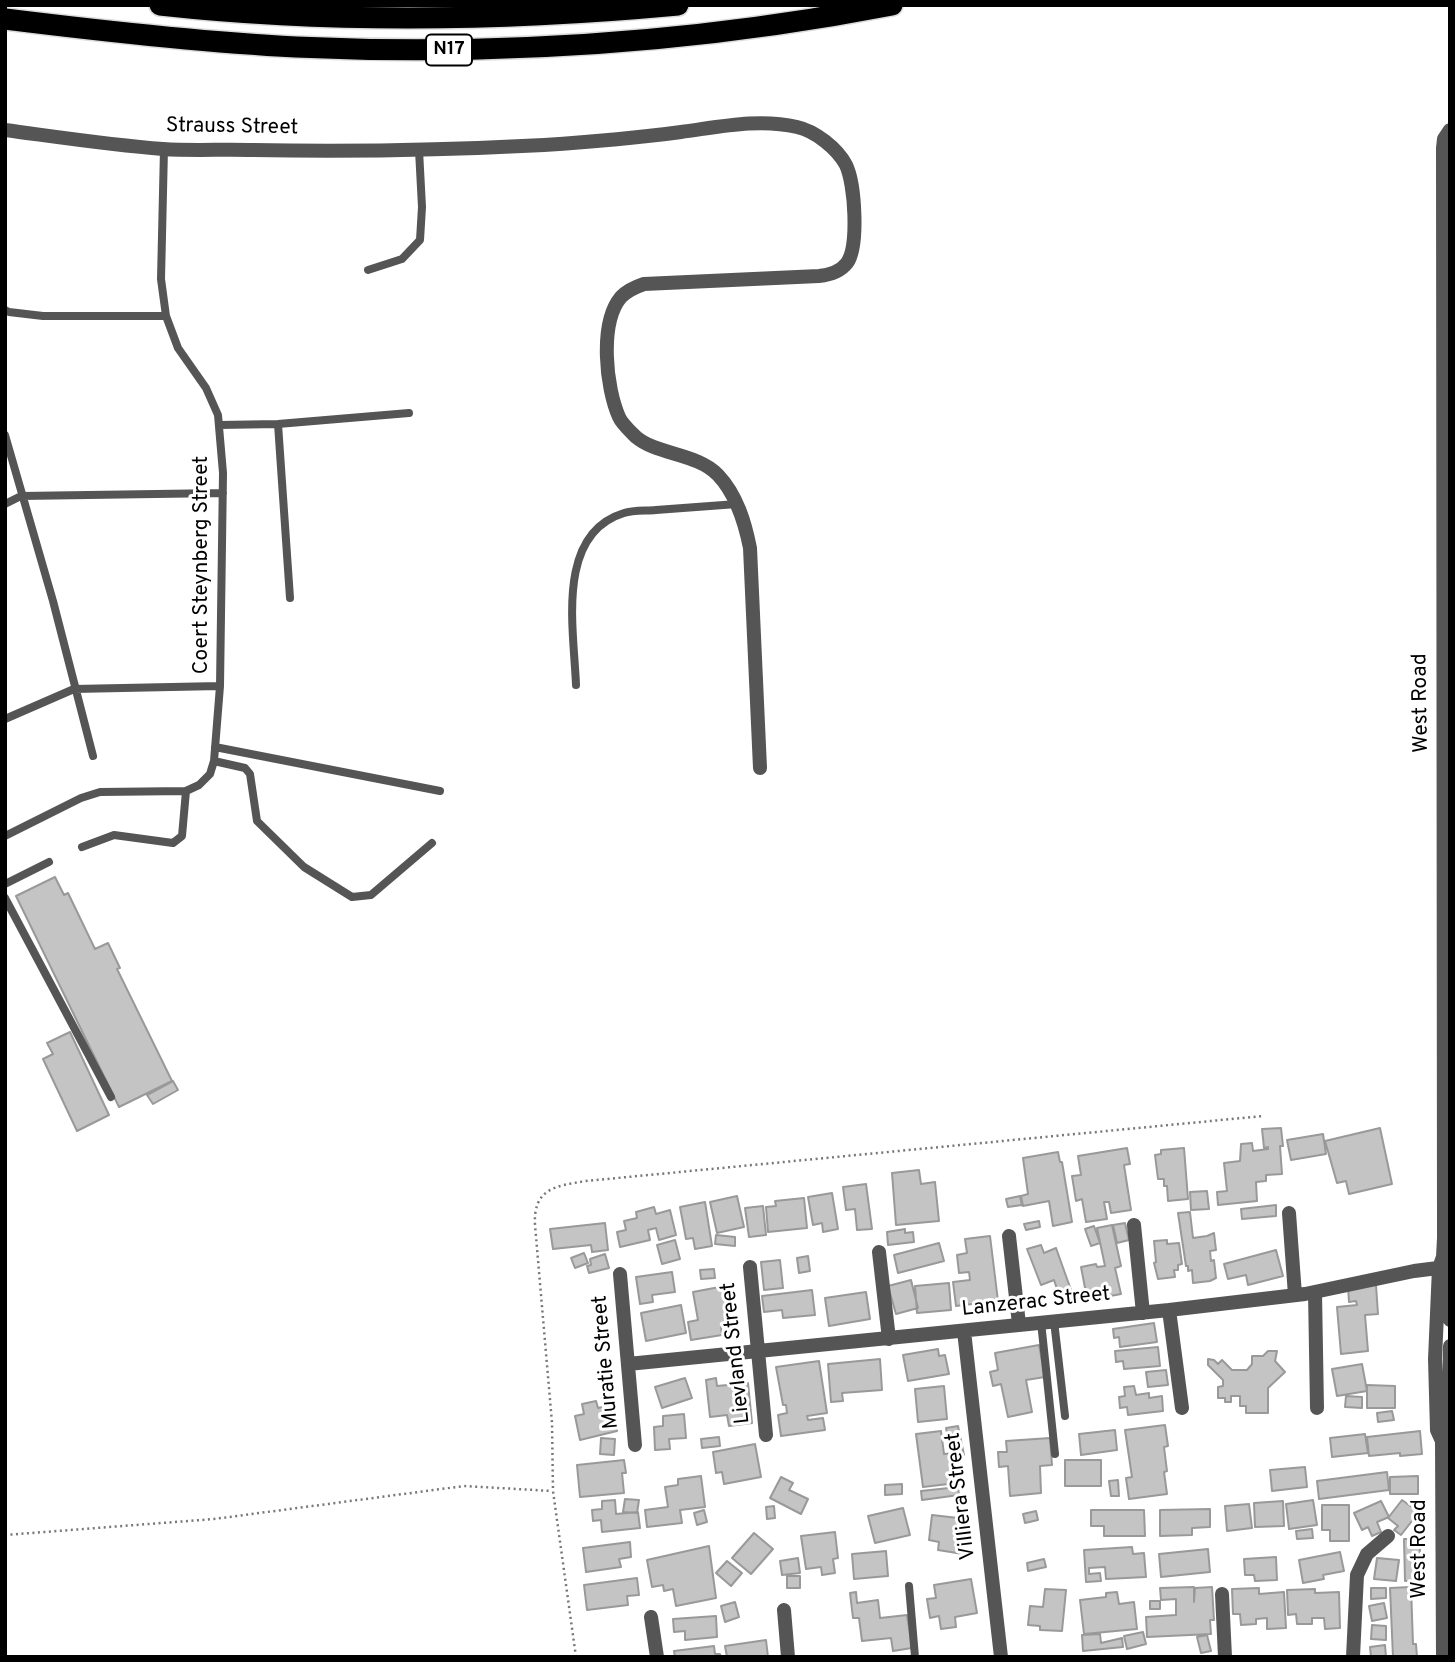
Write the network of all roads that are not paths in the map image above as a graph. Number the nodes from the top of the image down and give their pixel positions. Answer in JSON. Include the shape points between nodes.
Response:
{"nodes":[{"id":1,"x":160,"y":5,"type":"edge"},
{"id":2,"x":678,"y":5,"type":"edge"},
{"id":3,"x":892,"y":5,"type":"edge"},
{"id":4,"x":5,"y":19,"type":"edge"},
{"id":5,"x":1450,"y":130,"type":"edge"},
{"id":6,"x":5,"y":131,"type":"edge"},
{"id":7,"x":164,"y":149,"type":"junction"},
{"id":8,"x":419,"y":150,"type":"junction"},
{"id":9,"x":368,"y":270,"type":"dead end"},
{"id":10,"x":5,"y":310,"type":"edge"},
{"id":11,"x":166,"y":316,"type":"junction"},
{"id":12,"x":409,"y":413,"type":"dead end"},
{"id":13,"x":278,"y":424,"type":"junction"},
{"id":14,"x":219,"y":425,"type":"junction"},
{"id":15,"x":5,"y":435,"type":"edge"},
{"id":16,"x":223,"y":493,"type":"junction"},
{"id":17,"x":22,"y":496,"type":"junction"},
{"id":18,"x":5,"y":504,"type":"edge"},
{"id":19,"x":737,"y":505,"type":"junction"},
{"id":20,"x":1446,"y":550,"type":"edge"},
{"id":21,"x":290,"y":598,"type":"dead end"},
{"id":22,"x":576,"y":685,"type":"dead end"},
{"id":23,"x":220,"y":686,"type":"junction"},
{"id":24,"x":74,"y":689,"type":"junction"},
{"id":25,"x":5,"y":719,"type":"edge"},
{"id":26,"x":215,"y":747,"type":"junction"},
{"id":27,"x":93,"y":756,"type":"dead end"},
{"id":28,"x":214,"y":761,"type":"junction"},
{"id":29,"x":760,"y":768,"type":"dead end"},
{"id":30,"x":186,"y":791,"type":"junction"},
{"id":31,"x":440,"y":791,"type":"dead end"},
{"id":32,"x":1447,"y":830,"type":"edge"},
{"id":33,"x":5,"y":836,"type":"edge"},
{"id":34,"x":432,"y":843,"type":"dead end"},
{"id":35,"x":82,"y":847,"type":"dead end"},
{"id":36,"x":49,"y":862,"type":"dead end"},
{"id":37,"x":5,"y":884,"type":"edge"},
{"id":38,"x":5,"y":898,"type":"edge"},
{"id":39,"x":111,"y":1097,"type":"dead end"},
{"id":40,"x":1289,"y":1213,"type":"dead end"},
{"id":41,"x":1134,"y":1224,"type":"dead end"},
{"id":42,"x":1009,"y":1236,"type":"dead end"},
{"id":43,"x":879,"y":1252,"type":"dead end"},
{"id":44,"x":1443,"y":1264,"type":"junction"},
{"id":45,"x":750,"y":1267,"type":"dead end"},
{"id":46,"x":620,"y":1274,"type":"dead end"},
{"id":47,"x":1315,"y":1292,"type":"junction"},
{"id":48,"x":1295,"y":1295,"type":"junction"},
{"id":49,"x":1169,"y":1310,"type":"junction"},
{"id":50,"x":1143,"y":1313,"type":"junction"},
{"id":51,"x":1450,"y":1320,"type":"edge"},
{"id":52,"x":1048,"y":1321,"type":"junction"},
{"id":53,"x":1019,"y":1324,"type":"junction"},
{"id":54,"x":964,"y":1331,"type":"junction"},
{"id":55,"x":889,"y":1339,"type":"junction"},
{"id":56,"x":1450,"y":1346,"type":"edge"},
{"id":57,"x":759,"y":1351,"type":"junction"},
{"id":58,"x":628,"y":1364,"type":"junction"},
{"id":59,"x":1182,"y":1408,"type":"dead end"},
{"id":60,"x":1317,"y":1408,"type":"dead end"},
{"id":61,"x":1065,"y":1416,"type":"dead end"},
{"id":62,"x":1444,"y":1433,"type":"edge"},
{"id":63,"x":766,"y":1436,"type":"dead end"},
{"id":64,"x":635,"y":1445,"type":"dead end"},
{"id":65,"x":1055,"y":1454,"type":"dead end"},
{"id":66,"x":1388,"y":1536,"type":"dead end"},
{"id":67,"x":909,"y":1586,"type":"dead end"},
{"id":68,"x":1222,"y":1594,"type":"dead end"},
{"id":69,"x":784,"y":1610,"type":"dead end"},
{"id":70,"x":651,"y":1617,"type":"dead end"},
{"id":71,"x":657,"y":1657,"type":"edge"},
{"id":72,"x":788,"y":1657,"type":"edge"},
{"id":73,"x":915,"y":1657,"type":"edge"},
{"id":74,"x":1001,"y":1657,"type":"edge"},
{"id":75,"x":1224,"y":1657,"type":"edge"},
{"id":76,"x":1353,"y":1657,"type":"edge"},
{"id":77,"x":1443,"y":1657,"type":"edge"}],
"edges":[{"from":1,"to":2,"type":"highway","number":"N17","via":[[394,19],[539,17]]},
{"from":3,"to":4,"type":"highway","number":"N17","via":[[686,36],[470,50],[295,47]]},
{"from":5,"to":20,"type":"street","name":"West Road","via":[[1443,148]]},
{"from":6,"to":7,"type":"street","name":"Strauss Street"},
{"from":7,"to":8,"type":"street","name":"Strauss Street"},
{"from":7,"to":11,"type":"lane","name":"Coert Steynberg Street","via":[[161,279]]},
{"from":8,"to":9,"type":"lane","via":[[420,240],[402,259]]},
{"from":8,"to":19,"type":"street","name":"Strauss Street","via":[[559,144],[778,124],[816,134],[837,153],[846,165],[853,194],[853,245],[841,268],[819,276],[644,284],[620,299],[611,319],[607,358],[620,419],[638,439],[716,472]]},
{"from":10,"to":11,"type":"lane","via":[[43,316]]},
{"from":11,"to":14,"type":"lane","name":"Coert Steynberg Street","via":[[178,348],[206,388]]},
{"from":12,"to":13,"type":"lane"},
{"from":13,"to":14,"type":"lane"},
{"from":13,"to":21,"type":"lane"},
{"from":14,"to":16,"type":"lane","name":"Coert Steynberg Street"},
{"from":15,"to":17,"type":"lane"},
{"from":16,"to":17,"type":"lane"},
{"from":16,"to":23,"type":"lane","name":"Coert Steynberg Street"},
{"from":17,"to":18,"type":"lane"},
{"from":17,"to":24,"type":"lane"},
{"from":19,"to":22,"type":"lane","via":[[625,512],[595,530],[581,548],[575,567]]},
{"from":19,"to":29,"type":"street","name":"Strauss Street","via":[[750,548]]},
{"from":20,"to":32,"type":"street","name":"West Road"},
{"from":23,"to":24,"type":"lane"},
{"from":23,"to":26,"type":"lane","name":"Coert Steynberg Street"},
{"from":24,"to":25,"type":"lane"},
{"from":24,"to":27,"type":"lane"},
{"from":26,"to":28,"type":"lane","name":"Coert Steynberg Street"},
{"from":26,"to":31,"type":"lane"},
{"from":28,"to":30,"type":"lane","via":[[210,774]]},
{"from":28,"to":34,"type":"lane","via":[[245,768],[250,774],[257,821],[304,867],[352,897],[371,895]]},
{"from":30,"to":33,"type":"lane","via":[[100,792]]},
{"from":30,"to":35,"type":"lane","via":[[183,836],[173,843],[114,835]]},
{"from":32,"to":44,"type":"street","name":"West Road"},
{"from":36,"to":37,"type":"lane"},
{"from":38,"to":39,"type":"lane"},
{"from":40,"to":48,"type":"street"},
{"from":41,"to":50,"type":"street"},
{"from":42,"to":53,"type":"street"},
{"from":43,"to":55,"type":"street"},
{"from":44,"to":47,"type":"street","name":"Lanzerac Street"},
{"from":44,"to":51,"type":"street","name":"West Road"},
{"from":44,"to":62,"type":"street","name":"West Road","via":[[1435,1359]]},
{"from":45,"to":57,"type":"street","name":"Lievland Street"},
{"from":46,"to":58,"type":"street","name":"Muratie Street"},
{"from":47,"to":48,"type":"street","name":"Lanzerac Street"},
{"from":47,"to":60,"type":"street"},
{"from":48,"to":49,"type":"street","name":"Lanzerac Street"},
{"from":49,"to":50,"type":"street","name":"Lanzerac Street"},
{"from":49,"to":59,"type":"street"},
{"from":50,"to":52,"type":"street","name":"Lanzerac Street"},
{"from":52,"to":53,"type":"street","name":"Lanzerac Street"},
{"from":52,"to":61,"type":"lane"},
{"from":52,"to":65,"type":"lane"},
{"from":53,"to":54,"type":"street","name":"Lanzerac Street"},
{"from":54,"to":55,"type":"street","name":"Lanzerac Street"},
{"from":54,"to":74,"type":"street","name":"Villiera Street"},
{"from":55,"to":57,"type":"street","name":"Lanzerac Street"},
{"from":56,"to":62,"type":"street","name":"West Road"},
{"from":57,"to":58,"type":"street","name":"Lanzerac Street"},
{"from":57,"to":63,"type":"street","name":"Lievland Street"},
{"from":58,"to":64,"type":"street","name":"Muratie Street"},
{"from":62,"to":77,"type":"street","name":"West Road"},
{"from":66,"to":76,"type":"street","via":[[1367,1554],[1357,1575]]},
{"from":67,"to":73,"type":"lane"},
{"from":68,"to":75,"type":"street"},
{"from":69,"to":72,"type":"street"},
{"from":70,"to":71,"type":"street"}]}
